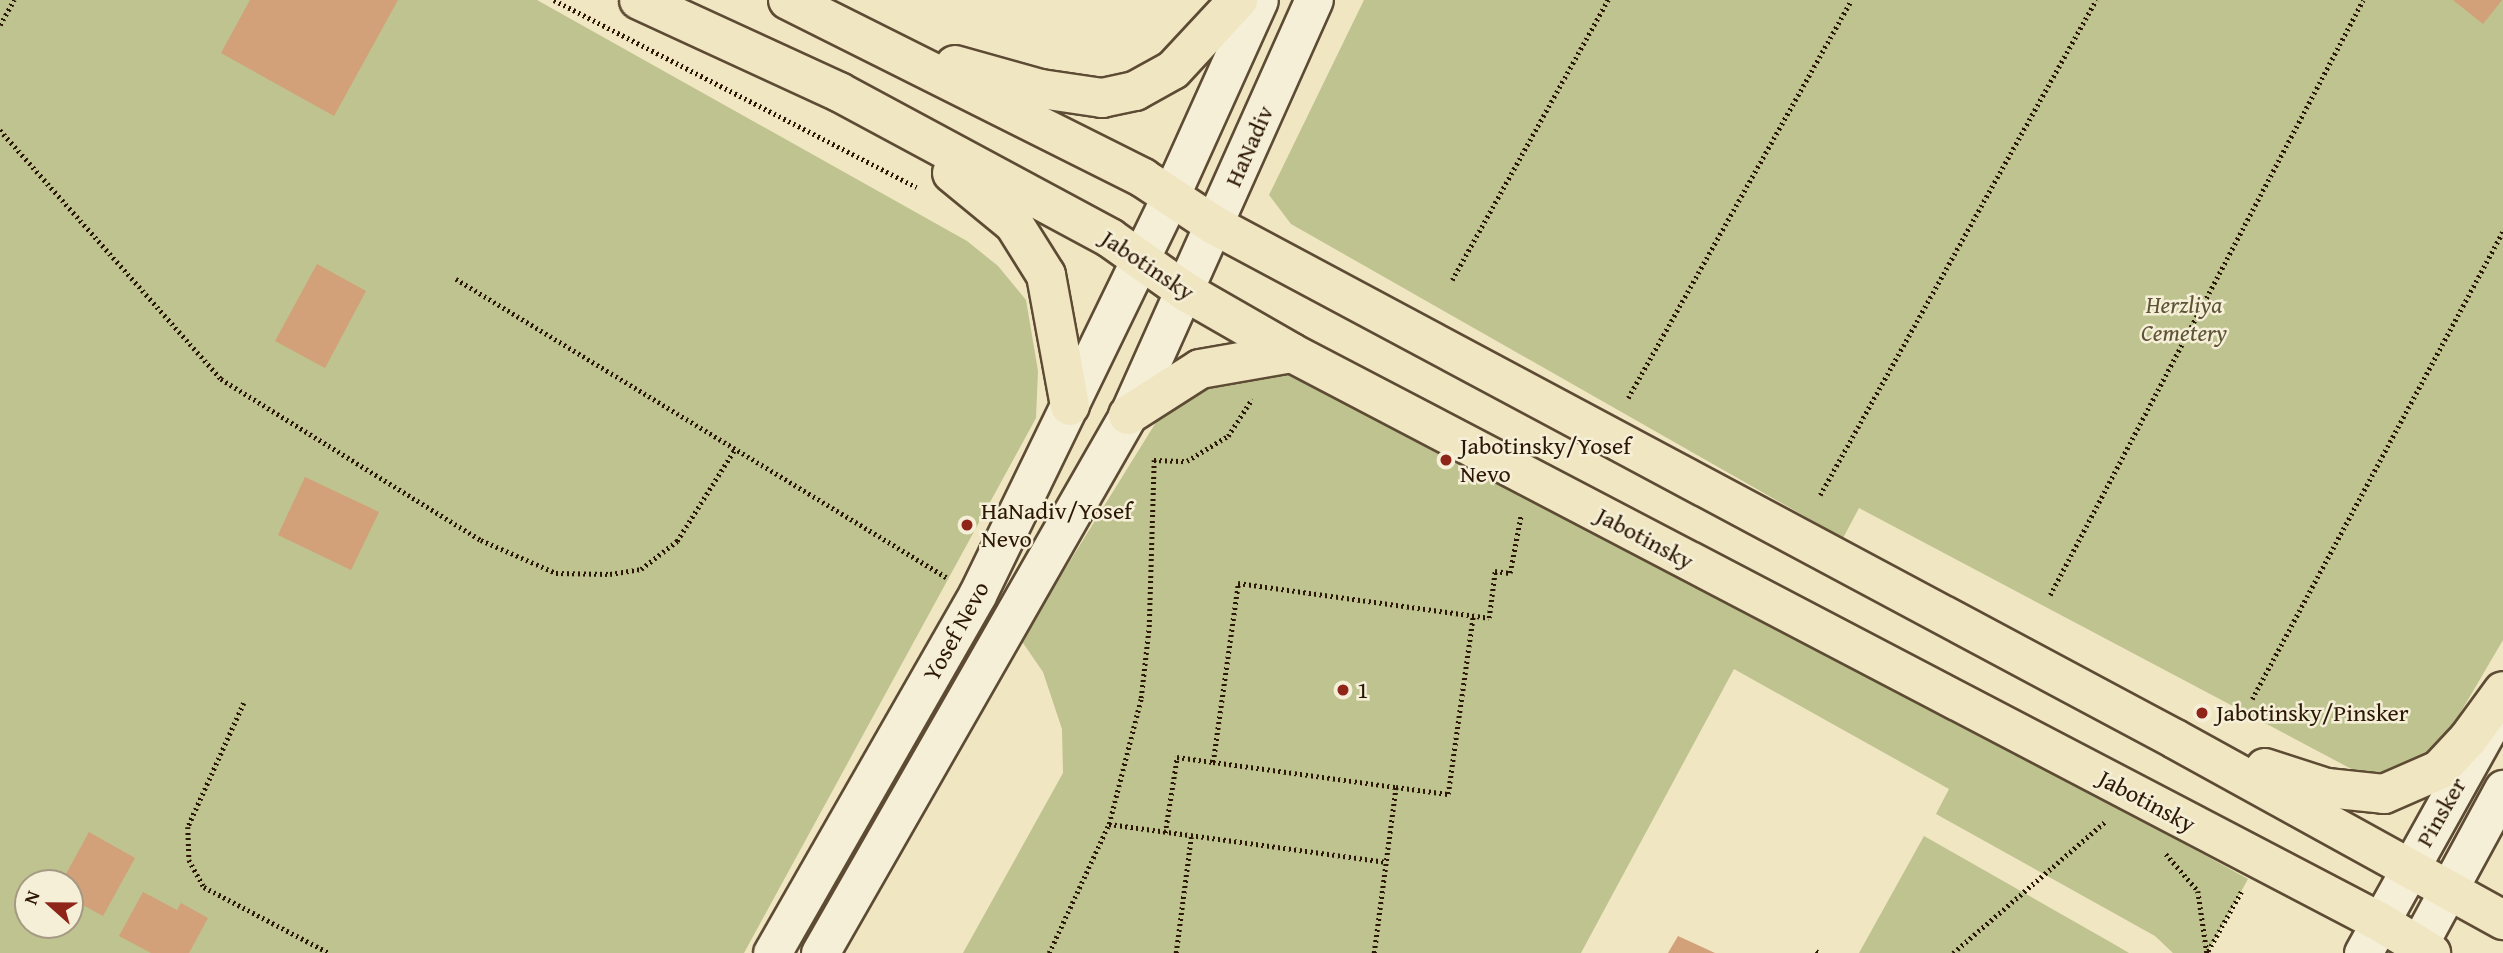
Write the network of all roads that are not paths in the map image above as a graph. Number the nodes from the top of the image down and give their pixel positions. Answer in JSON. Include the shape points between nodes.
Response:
{"nodes":[{"id":1,"x":639,"y":0,"type":"edge"},
{"id":2,"x":788,"y":0,"type":"edge"},
{"id":3,"x":1238,"y":0,"type":"edge"},
{"id":4,"x":1259,"y":0,"type":"edge"},
{"id":5,"x":1314,"y":0,"type":"edge"},
{"id":6,"x":872,"y":41,"type":"junction"},
{"id":7,"x":839,"y":92,"type":"junction"},
{"id":8,"x":1169,"y":199,"type":"junction"},
{"id":9,"x":1214,"y":225,"type":"junction"},
{"id":10,"x":1138,"y":260,"type":"junction"},
{"id":11,"x":1186,"y":292,"type":"junction"},
{"id":12,"x":1292,"y":353,"type":"junction"},
{"id":13,"x":1070,"y":406,"type":"junction"},
{"id":14,"x":1128,"y":415,"type":"junction"},
{"id":15,"x":2503,"y":691,"type":"edge"},
{"id":16,"x":2503,"y":702,"type":"edge"},
{"id":17,"x":2175,"y":739,"type":"junction"},
{"id":18,"x":2503,"y":789,"type":"edge"},
{"id":19,"x":2410,"y":866,"type":"junction"},
{"id":20,"x":2450,"y":890,"type":"junction"},
{"id":21,"x":2503,"y":920,"type":"edge"},
{"id":22,"x":2371,"y":937,"type":"edge"},
{"id":23,"x":2421,"y":950,"type":"edge"},
{"id":24,"x":772,"y":953,"type":"edge"},
{"id":25,"x":820,"y":953,"type":"edge"}],
"edges":[{"from":1,"to":7,"type":"main road","name":"Jabotinsky"},
{"from":2,"to":6,"type":"main road"},
{"from":3,"to":6,"type":"main road","via":[[1173,70],[1135,90],[1102,98],[1041,89]]},
{"from":4,"to":8,"type":"street","name":"HaNadiv"},
{"from":5,"to":9,"type":"street","name":"HaNadiv"},
{"from":6,"to":8,"type":"main road","via":[[1143,178]]},
{"from":7,"to":10,"type":"main road","name":"Jabotinsky","via":[[1110,238]]},
{"from":7,"to":13,"type":"main road","via":[[977,191],[1014,224],[1046,275]]},
{"from":8,"to":9,"type":"main road"},
{"from":8,"to":10,"type":"street","name":"HaNadiv"},
{"from":9,"to":11,"type":"street","name":"HaNadiv"},
{"from":9,"to":17,"type":"main road"},
{"from":10,"to":11,"type":"main road","name":"Jabotinsky"},
{"from":10,"to":13,"type":"street","name":"Yosef Nevo"},
{"from":11,"to":12,"type":"main road","name":"Jabotinsky"},
{"from":11,"to":14,"type":"street","name":"Yosef Nevo"},
{"from":12,"to":14,"type":"main road","via":[[1200,369]]},
{"from":12,"to":22,"type":"main road","name":"Jabotinsky"},
{"from":13,"to":24,"type":"street","name":"Yosef Nevo","via":[[977,595]]},
{"from":14,"to":25,"type":"street","name":"Yosef Nevo"},
{"from":15,"to":17,"type":"main road","via":[[2469,739],[2439,770],[2384,794],[2327,788]]},
{"from":16,"to":19,"type":"street","name":"Pinsker"},
{"from":17,"to":19,"type":"main road"},
{"from":18,"to":20,"type":"street","name":"Pinsker"},
{"from":19,"to":20,"type":"main road"},
{"from":19,"to":22,"type":"street","name":"Pinsker"},
{"from":20,"to":21,"type":"main road"},
{"from":20,"to":23,"type":"street","name":"Pinsker"},
{"from":22,"to":23,"type":"main road","name":"Jabotinsky"}]}
